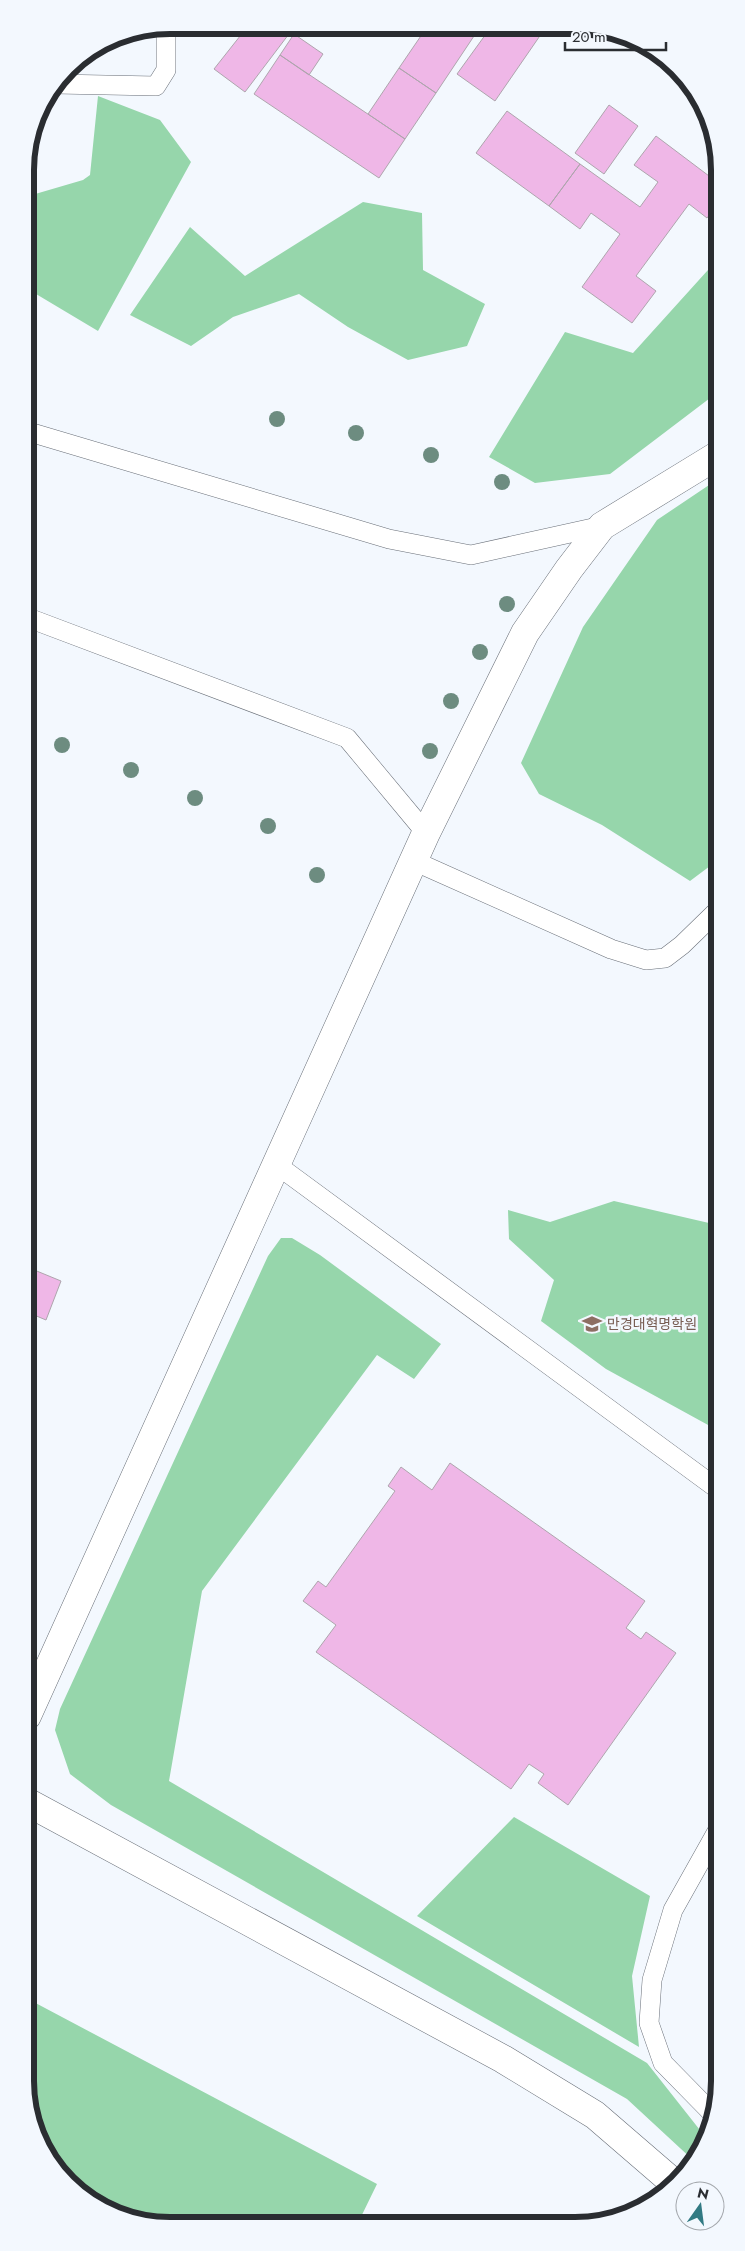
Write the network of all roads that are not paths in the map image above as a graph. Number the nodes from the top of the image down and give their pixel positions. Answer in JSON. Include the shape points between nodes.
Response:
{"nodes":[{"id":1,"x":166,"y":34,"type":"edge"},
{"id":2,"x":64,"y":84,"type":"edge"},
{"id":3,"x":34,"y":432,"type":"edge"},
{"id":4,"x":711,"y":459,"type":"edge"},
{"id":5,"x":602,"y":526,"type":"junction"},
{"id":6,"x":34,"y":620,"type":"edge"},
{"id":7,"x":426,"y":833,"type":"junction"},
{"id":8,"x":414,"y":861,"type":"junction"},
{"id":9,"x":711,"y":917,"type":"edge"},
{"id":10,"x":277,"y":1165,"type":"junction"},
{"id":11,"x":711,"y":1484,"type":"edge"},
{"id":12,"x":34,"y":1701,"type":"edge"},
{"id":13,"x":34,"y":1806,"type":"edge"},
{"id":14,"x":711,"y":1842,"type":"edge"},
{"id":15,"x":708,"y":2109,"type":"edge"},
{"id":16,"x":670,"y":2179,"type":"edge"}],
"edges":[{"from":1,"to":2,"type":"lane","via":[[166,70],[156,86]]},
{"from":3,"to":5,"type":"lane","via":[[389,540],[471,555]]},
{"from":4,"to":5,"type":"main road"},
{"from":5,"to":7,"type":"main road","via":[[525,633]]},
{"from":6,"to":7,"type":"lane","via":[[347,738]]},
{"from":7,"to":8,"type":"main road"},
{"from":8,"to":9,"type":"lane","via":[[611,949],[646,960],[665,958]]},
{"from":8,"to":10,"type":"main road"},
{"from":10,"to":11,"type":"lane"},
{"from":10,"to":12,"type":"main road"},
{"from":13,"to":16,"type":"main road","via":[[511,2064],[595,2115]]},
{"from":14,"to":15,"type":"lane","via":[[673,1910],[652,1980],[649,2024],[663,2062]]}]}
